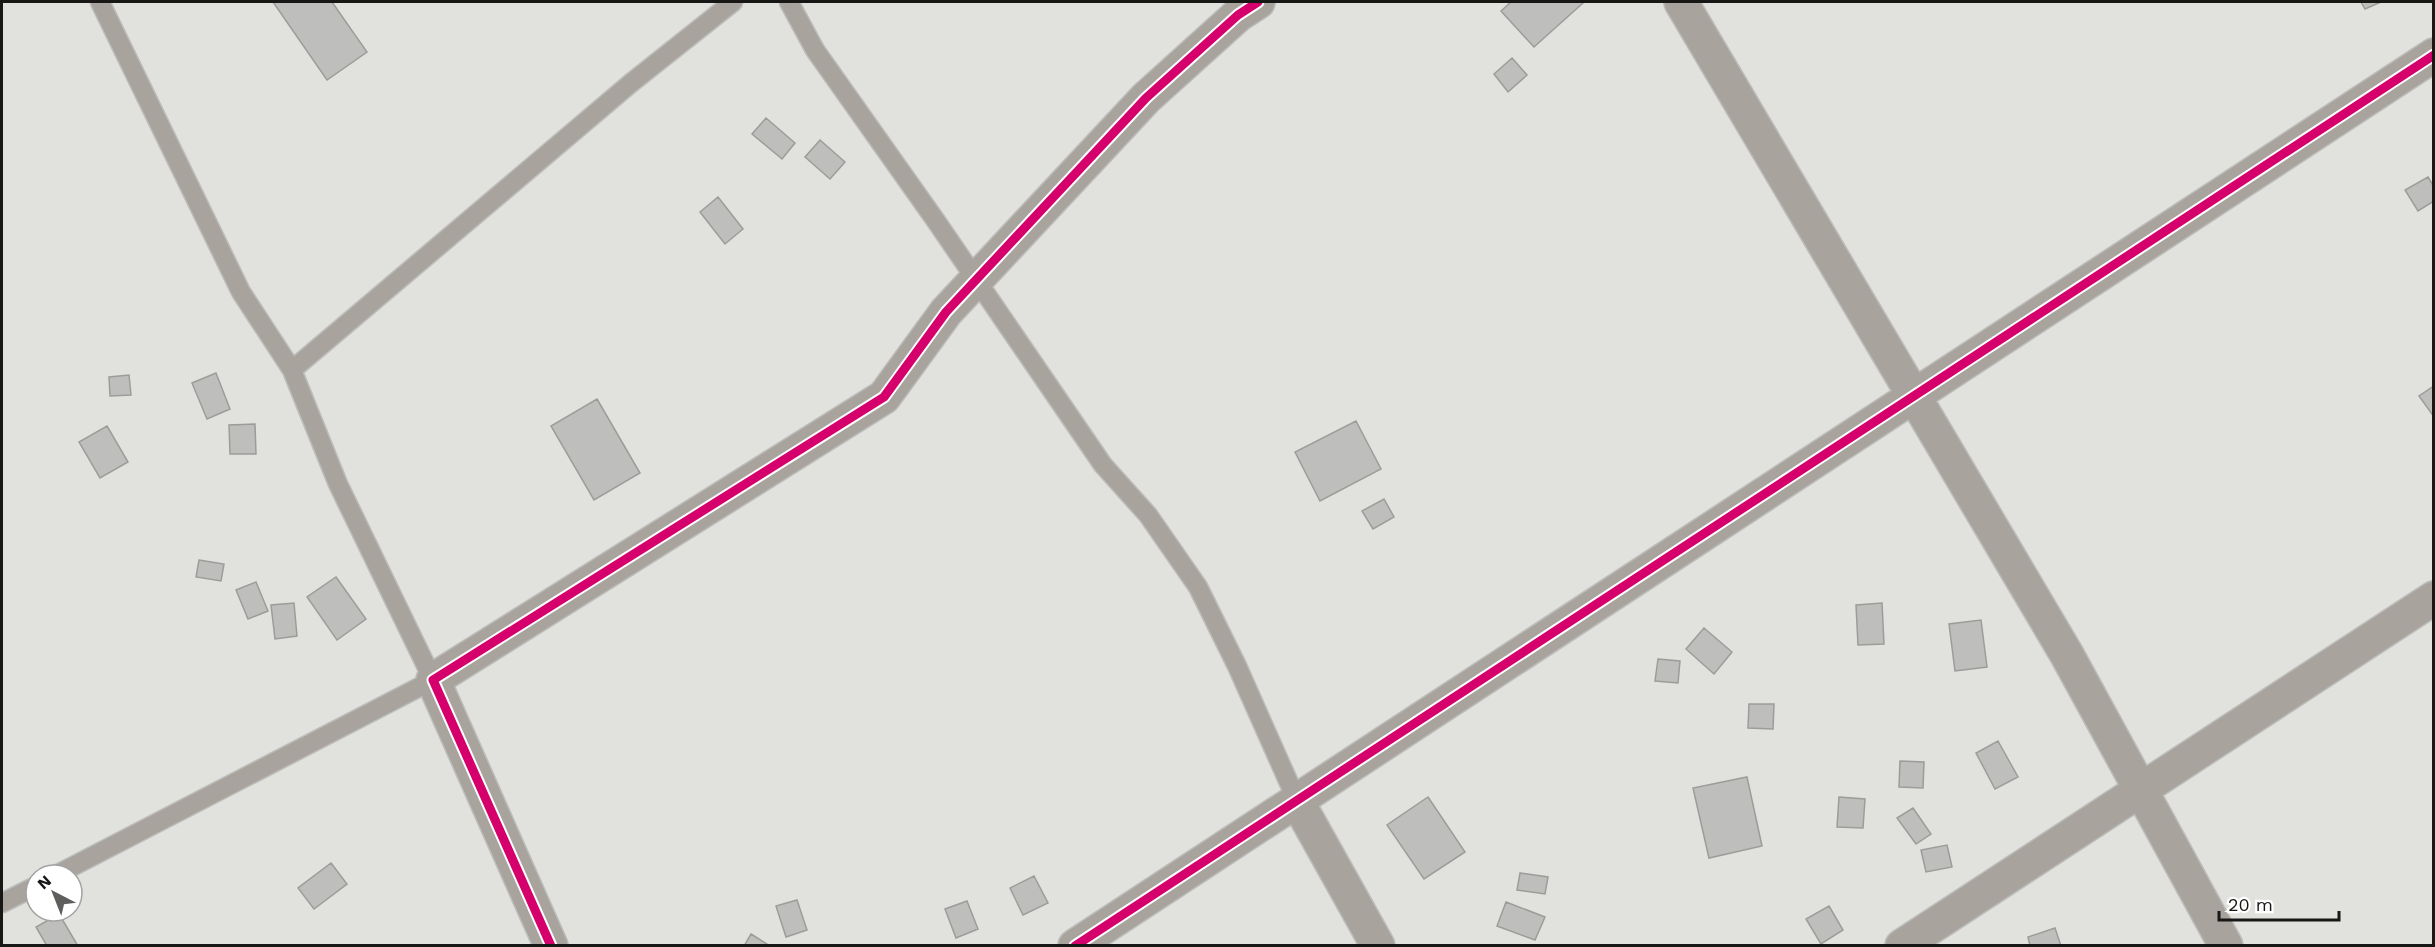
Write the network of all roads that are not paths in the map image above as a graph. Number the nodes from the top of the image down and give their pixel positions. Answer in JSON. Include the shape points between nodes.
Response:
{"nodes":[{"id":1,"x":100,"y":2,"type":"edge"},
{"id":2,"x":733,"y":2,"type":"edge"},
{"id":3,"x":789,"y":2,"type":"edge"},
{"id":4,"x":1258,"y":2,"type":"edge"},
{"id":5,"x":1681,"y":2,"type":"edge"},
{"id":6,"x":2433,"y":56,"type":"edge"},
{"id":7,"x":976,"y":280,"type":"junction"},
{"id":8,"x":292,"y":370,"type":"junction"},
{"id":9,"x":1915,"y":397,"type":"junction"},
{"id":10,"x":2433,"y":598,"type":"edge"},
{"id":11,"x":433,"y":680,"type":"junction"},
{"id":12,"x":2140,"y":790,"type":"junction"},
{"id":13,"x":1297,"y":801,"type":"junction"},
{"id":14,"x":79,"y":863,"type":"edge"},
{"id":15,"x":24,"y":892,"type":"edge"},
{"id":16,"x":2,"y":903,"type":"edge"},
{"id":17,"x":551,"y":945,"type":"edge"},
{"id":18,"x":1075,"y":945,"type":"edge"},
{"id":19,"x":1378,"y":945,"type":"edge"},
{"id":20,"x":1902,"y":945,"type":"edge"},
{"id":21,"x":2226,"y":945,"type":"edge"}],
"edges":[{"from":1,"to":8,"type":"lane","via":[[241,292]]},
{"from":2,"to":8,"type":"lane","via":[[631,83]]},
{"from":3,"to":7,"type":"lane","via":[[816,50]]},
{"from":4,"to":7,"type":"street","via":[[1238,15],[1146,98]]},
{"from":5,"to":9,"type":"street"},
{"from":6,"to":9,"type":"street"},
{"from":7,"to":11,"type":"street","via":[[946,312],[884,397]]},
{"from":7,"to":13,"type":"lane","via":[[1103,465],[1148,515],[1198,587]]},
{"from":8,"to":11,"type":"lane","via":[[338,484]]},
{"from":9,"to":12,"type":"street","via":[[2067,655]]},
{"from":9,"to":13,"type":"street"},
{"from":10,"to":12,"type":"street"},
{"from":11,"to":14,"type":"lane"},
{"from":11,"to":17,"type":"street"},
{"from":12,"to":20,"type":"street"},
{"from":12,"to":21,"type":"street"},
{"from":13,"to":18,"type":"street"},
{"from":13,"to":19,"type":"street"},
{"from":15,"to":16,"type":"lane"}]}
